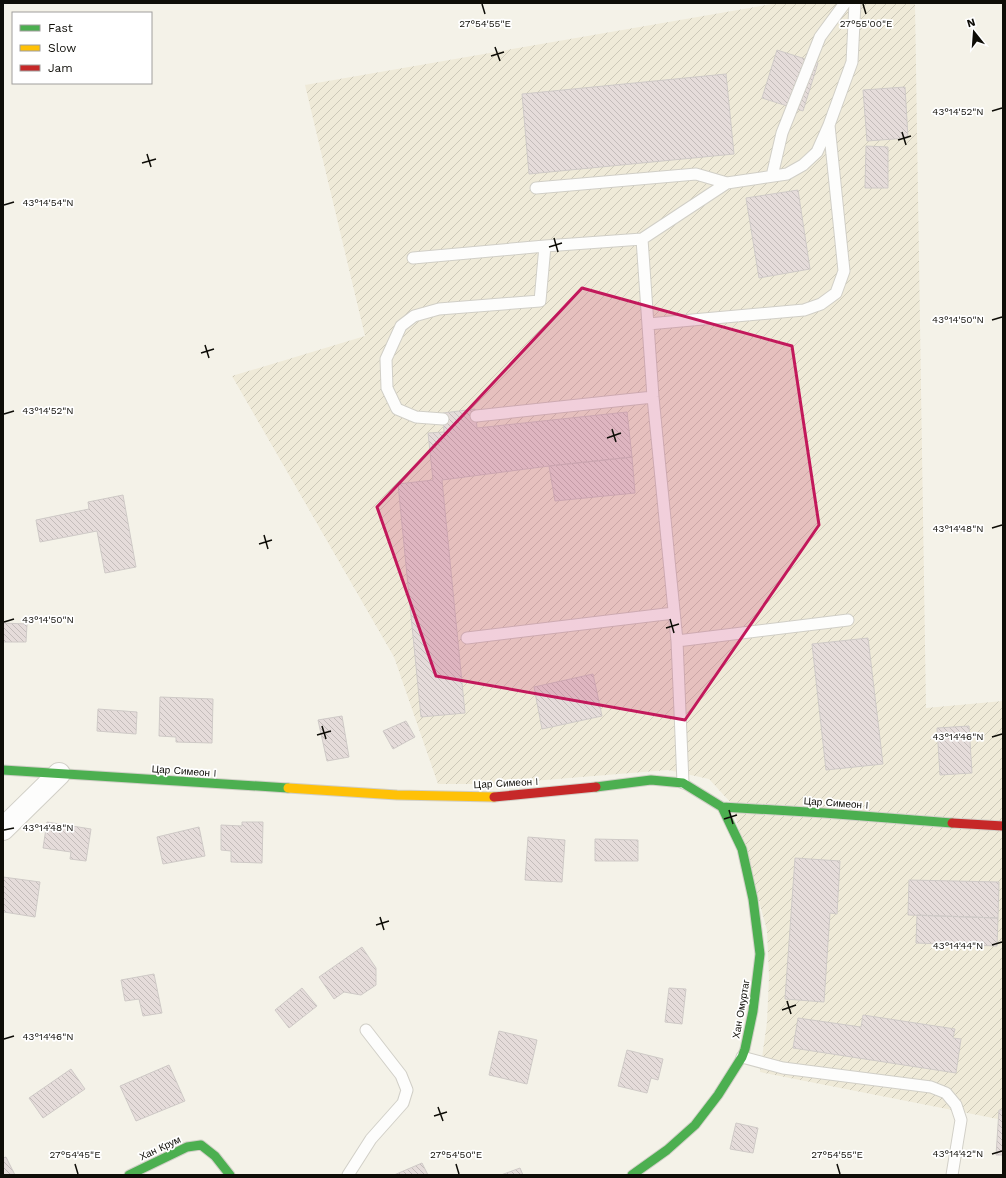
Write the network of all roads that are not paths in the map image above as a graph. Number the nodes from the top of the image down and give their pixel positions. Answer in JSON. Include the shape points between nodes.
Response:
{"nodes":[{"id":1,"x":845,"y":3,"type":"edge"},
{"id":2,"x":855,"y":3,"type":"edge"},
{"id":3,"x":830,"y":125,"type":"junction"},
{"id":4,"x":772,"y":176,"type":"junction"},
{"id":5,"x":727,"y":183,"type":"junction"},
{"id":6,"x":536,"y":188,"type":"dead end"},
{"id":7,"x":642,"y":239,"type":"junction"},
{"id":8,"x":545,"y":246,"type":"junction"},
{"id":9,"x":413,"y":258,"type":"dead end"},
{"id":10,"x":648,"y":324,"type":"junction"},
{"id":11,"x":653,"y":397,"type":"junction"},
{"id":12,"x":476,"y":416,"type":"dead end"},
{"id":13,"x":443,"y":420,"type":"dead end"},
{"id":14,"x":674,"y":613,"type":"junction"},
{"id":15,"x":848,"y":620,"type":"dead end"},
{"id":16,"x":467,"y":638,"type":"dead end"},
{"id":17,"x":677,"y":641,"type":"junction"},
{"id":18,"x":3,"y":770,"type":"edge"},
{"id":19,"x":59,"y":774,"type":"junction"},
{"id":20,"x":683,"y":784,"type":"junction"},
{"id":21,"x":722,"y":807,"type":"junction"},
{"id":22,"x":1003,"y":826,"type":"edge"},
{"id":23,"x":3,"y":829,"type":"edge"},
{"id":24,"x":366,"y":1030,"type":"dead end"},
{"id":25,"x":742,"y":1057,"type":"junction"},
{"id":26,"x":129,"y":1175,"type":"edge"},
{"id":27,"x":230,"y":1175,"type":"edge"},
{"id":28,"x":348,"y":1175,"type":"edge"},
{"id":29,"x":632,"y":1175,"type":"edge"},
{"id":30,"x":952,"y":1175,"type":"edge"}],
"edges":[{"from":1,"to":4,"type":"lane","via":[[820,37],[782,133]]},
{"from":2,"to":3,"type":"lane","via":[[852,62]]},
{"from":3,"to":4,"type":"lane","via":[[817,152],[803,165],[787,174]]},
{"from":3,"to":10,"type":"lane","via":[[844,271],[836,293],[821,304],[804,310]]},
{"from":4,"to":5,"type":"lane"},
{"from":5,"to":6,"type":"lane","via":[[696,174]]},
{"from":5,"to":7,"type":"lane"},
{"from":7,"to":8,"type":"lane"},
{"from":7,"to":10,"type":"lane"},
{"from":8,"to":9,"type":"lane"},
{"from":8,"to":13,"type":"lane","via":[[540,301],[440,309],[414,316],[401,326],[386,359],[387,388],[397,409],[416,417]]},
{"from":10,"to":11,"type":"lane"},
{"from":11,"to":12,"type":"lane"},
{"from":11,"to":14,"type":"lane"},
{"from":14,"to":16,"type":"lane"},
{"from":14,"to":17,"type":"lane"},
{"from":15,"to":17,"type":"lane"},
{"from":17,"to":20,"type":"lane"},
{"from":18,"to":19,"type":"street","name":"Цар Симеон I"},
{"from":19,"to":20,"type":"street","name":"Цар Симеон I","via":[[397,795],[491,797],[651,780]]},
{"from":19,"to":23,"type":"street"},
{"from":20,"to":21,"type":"street","name":"Цар Симеон I"},
{"from":21,"to":22,"type":"street","name":"Цар Симеон I"},
{"from":21,"to":25,"type":"street","name":"Хан Омуртаг","via":[[742,849],[753,899],[760,954],[753,1011]]},
{"from":24,"to":28,"type":"lane","via":[[401,1075],[407,1090],[403,1103],[371,1139]]},
{"from":25,"to":29,"type":"street","name":"Хан Омуртаг","via":[[695,1125],[667,1150]]},
{"from":25,"to":30,"type":"lane","via":[[783,1068],[931,1087],[946,1092],[956,1105],[961,1120]]},
{"from":26,"to":27,"type":"street","name":"Хан Крум","via":[[187,1147],[201,1145],[215,1156]]}]}
